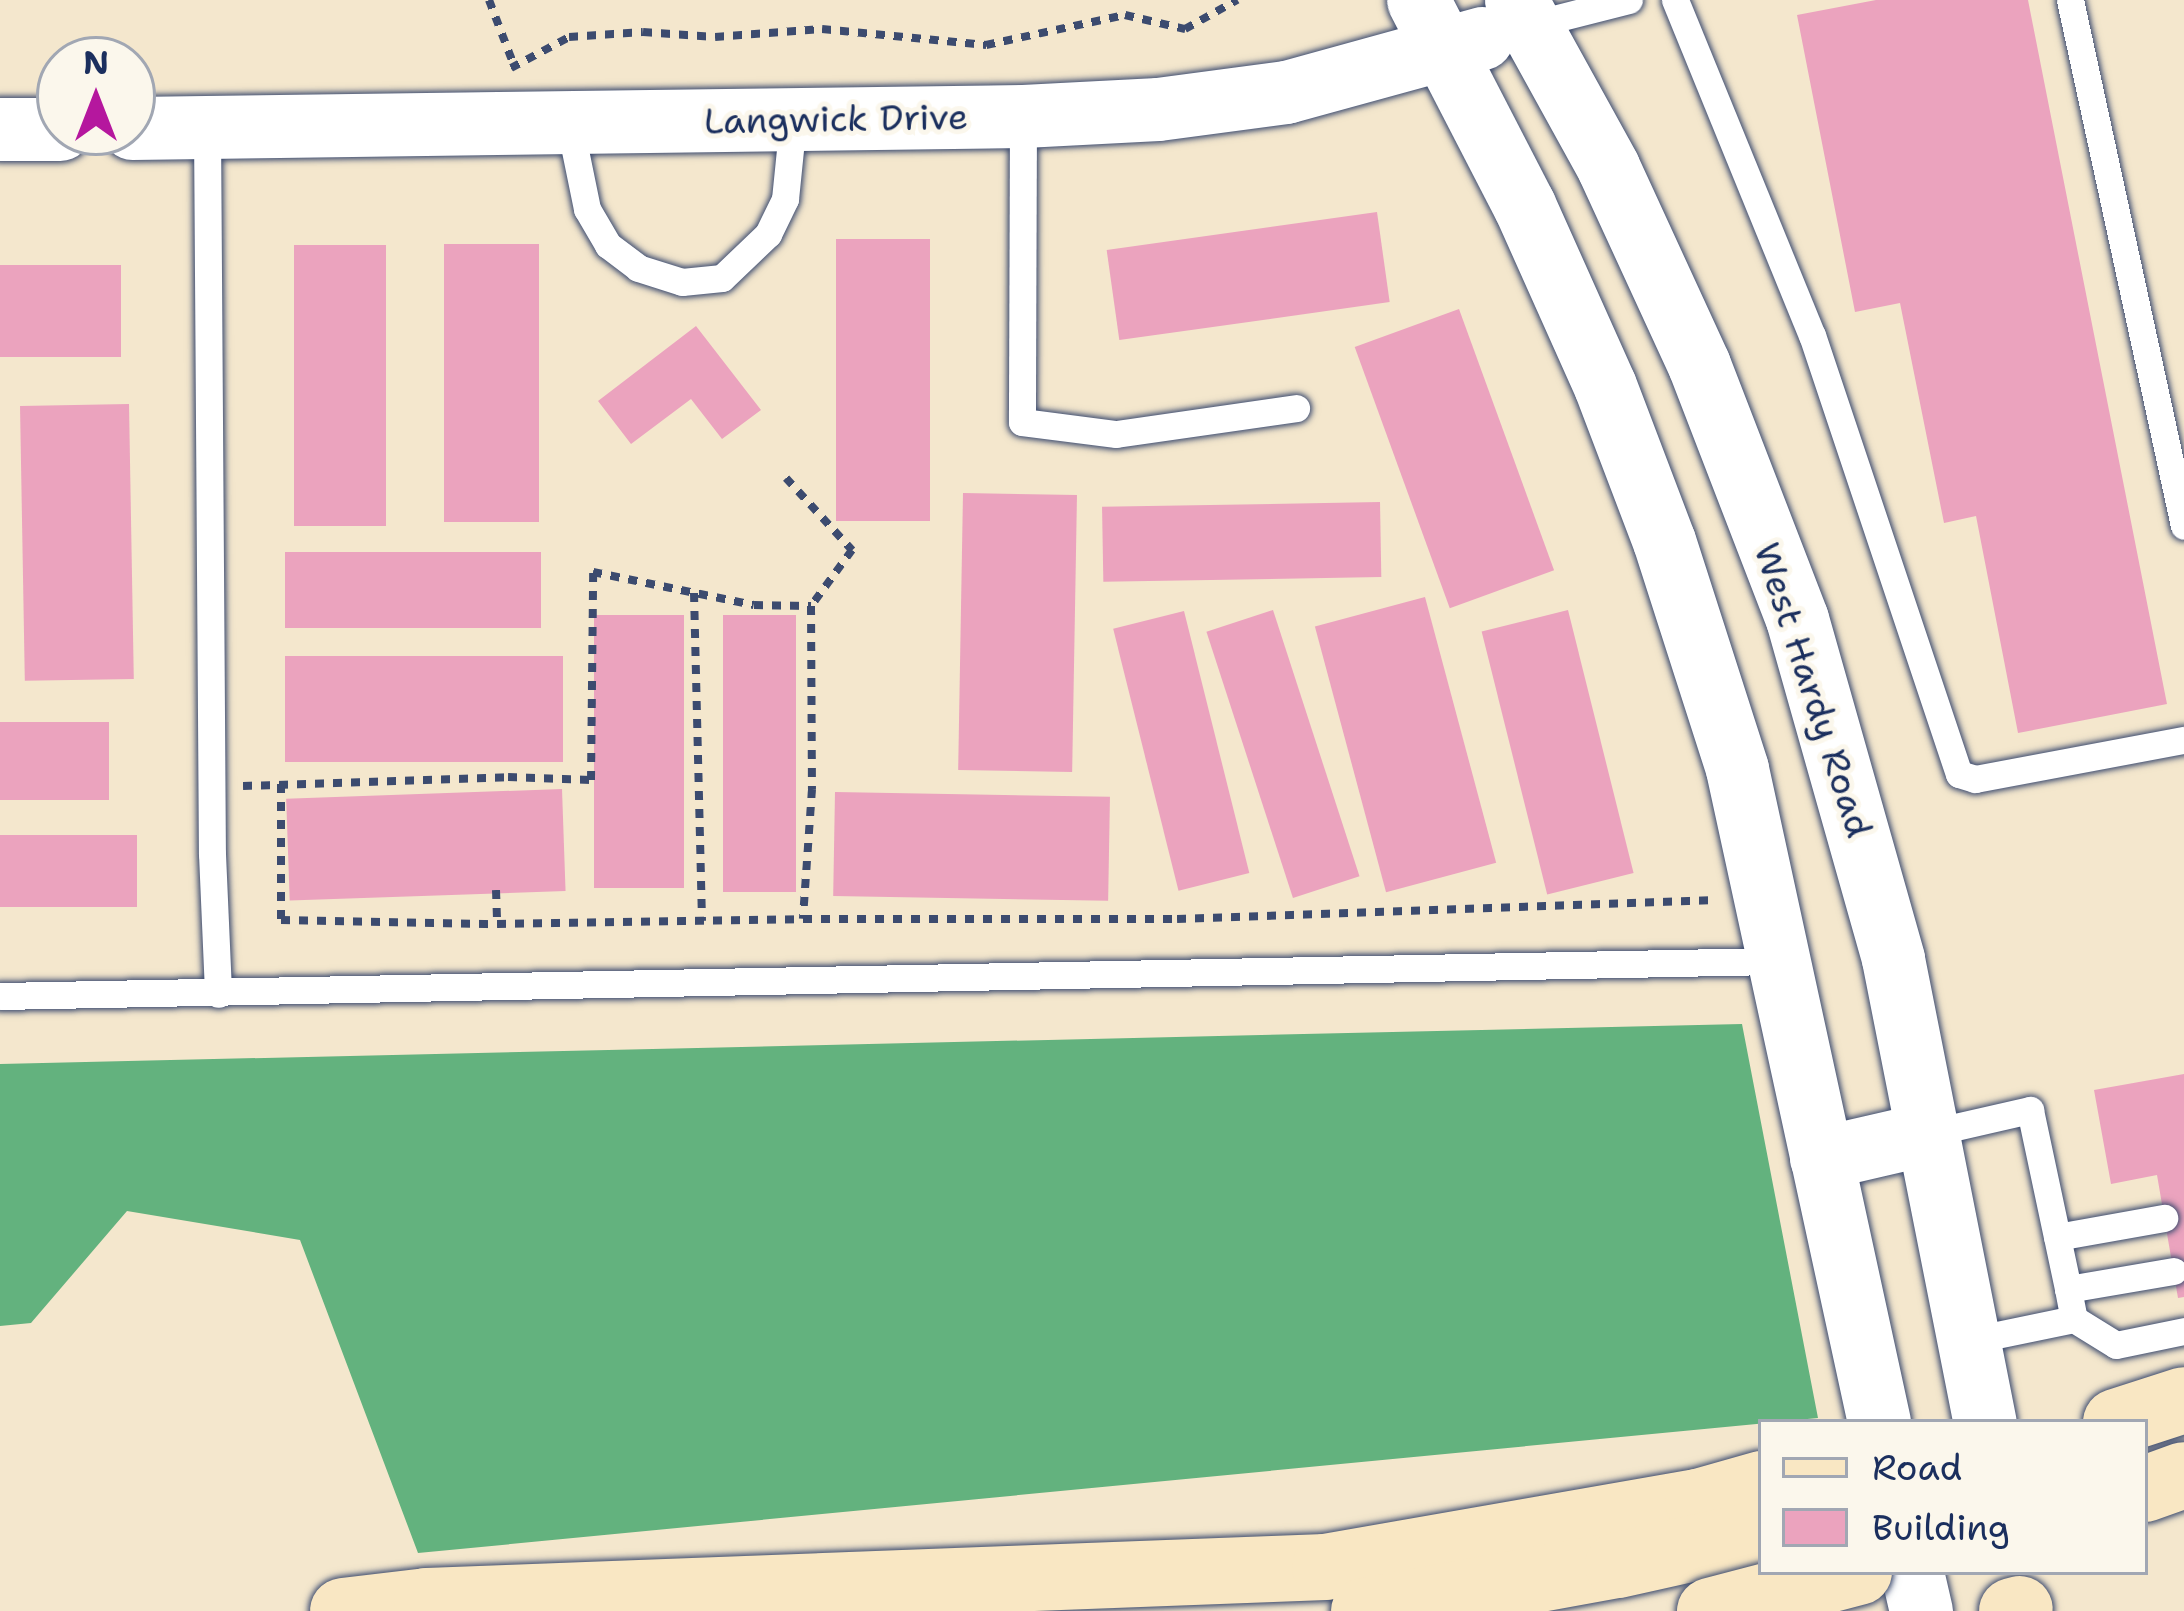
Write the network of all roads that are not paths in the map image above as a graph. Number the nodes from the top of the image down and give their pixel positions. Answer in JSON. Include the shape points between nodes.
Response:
{"nodes":[{"id":1,"x":1629,"y":0,"type":"edge"},
{"id":2,"x":1675,"y":0,"type":"edge"},
{"id":3,"x":2070,"y":0,"type":"edge"},
{"id":4,"x":1523,"y":13,"type":"edge"},
{"id":5,"x":1432,"y":24,"type":"edge"},
{"id":6,"x":1023,"y":116,"type":"junction"},
{"id":7,"x":794,"y":120,"type":"junction"},
{"id":8,"x":569,"y":121,"type":"junction"},
{"id":9,"x":207,"y":127,"type":"junction"},
{"id":10,"x":156,"y":128,"type":"edge"},
{"id":11,"x":0,"y":129,"type":"edge"},
{"id":12,"x":36,"y":129,"type":"edge"},
{"id":13,"x":1296,"y":408,"type":"dead end"},
{"id":14,"x":2184,"y":526,"type":"edge"},
{"id":15,"x":2184,"y":740,"type":"edge"},
{"id":16,"x":1778,"y":961,"type":"junction"},
{"id":17,"x":218,"y":994,"type":"junction"},
{"id":18,"x":0,"y":996,"type":"edge"},
{"id":19,"x":1925,"y":1133,"type":"junction"},
{"id":20,"x":1821,"y":1158,"type":"junction"},
{"id":21,"x":2164,"y":1218,"type":"dead end"},
{"id":22,"x":2057,"y":1237,"type":"junction"},
{"id":23,"x":2173,"y":1271,"type":"dead end"},
{"id":24,"x":2068,"y":1289,"type":"junction"},
{"id":25,"x":2074,"y":1319,"type":"junction"},
{"id":26,"x":2184,"y":1330,"type":"edge"},
{"id":27,"x":1968,"y":1341,"type":"junction"},
{"id":28,"x":2184,"y":1400,"type":"edge"},
{"id":29,"x":1878,"y":1419,"type":"edge"},
{"id":30,"x":1984,"y":1419,"type":"edge"},
{"id":31,"x":2125,"y":1419,"type":"edge"},
{"id":32,"x":2184,"y":1475,"type":"edge"},
{"id":33,"x":2148,"y":1488,"type":"edge"},
{"id":34,"x":1758,"y":1496,"type":"edge"},
{"id":35,"x":1758,"y":1497,"type":"edge"},
{"id":36,"x":1819,"y":1575,"type":"edge"},
{"id":37,"x":1848,"y":1575,"type":"edge"},
{"id":38,"x":1913,"y":1575,"type":"edge"},
{"id":39,"x":344,"y":1611,"type":"edge"},
{"id":40,"x":1364,"y":1611,"type":"edge"},
{"id":41,"x":1711,"y":1611,"type":"edge"},
{"id":42,"x":1825,"y":1611,"type":"edge"},
{"id":43,"x":1921,"y":1611,"type":"edge"}],
"edges":[{"from":1,"to":4,"type":"lane"},
{"from":2,"to":15,"type":"lane","via":[[1812,335],[1958,774],[1975,779]]},
{"from":3,"to":14,"type":"lane"},
{"from":4,"to":5,"type":"street","name":"Langwick Drive"},
{"from":4,"to":19,"type":"street","name":"West Hardy Road","via":[[1608,167],[1699,365],[1797,619],[1893,959]]},
{"from":5,"to":6,"type":"street","name":"Langwick Drive","via":[[1286,92]]},
{"from":5,"to":16,"type":"street","via":[[1605,386],[1664,541],[1737,769]]},
{"from":6,"to":7,"type":"street","name":"Langwick Drive"},
{"from":6,"to":13,"type":"lane","via":[[1022,422],[1116,434]]},
{"from":7,"to":8,"type":"street","name":"Langwick Drive"},
{"from":7,"to":8,"type":"lane","via":[[785,199],[768,234],[722,278],[682,282],[638,268],[608,245],[586,209]]},
{"from":8,"to":9,"type":"street","name":"Langwick Drive"},
{"from":9,"to":10,"type":"street","name":"Langwick Drive"},
{"from":9,"to":17,"type":"lane"},
{"from":11,"to":12,"type":"street"},
{"from":16,"to":17,"type":"lane"},
{"from":16,"to":20,"type":"street"},
{"from":17,"to":18,"type":"lane"},
{"from":19,"to":20,"type":"street"},
{"from":19,"to":22,"type":"lane","via":[[2030,1109]]},
{"from":19,"to":27,"type":"street","name":"West Hardy Road"},
{"from":20,"to":29,"type":"street"},
{"from":21,"to":22,"type":"lane"},
{"from":22,"to":24,"type":"lane"},
{"from":23,"to":24,"type":"lane"},
{"from":24,"to":25,"type":"lane"},
{"from":25,"to":26,"type":"lane","via":[[2116,1345]]},
{"from":25,"to":27,"type":"lane"},
{"from":27,"to":30,"type":"street","name":"West Hardy Road"},
{"from":28,"to":31,"type":"main road"},
{"from":32,"to":33,"type":"main road"},
{"from":34,"to":39,"type":"main road","via":[[1325,1567],[427,1601]]},
{"from":35,"to":40,"type":"main road","via":[[1618,1565]]},
{"from":36,"to":42,"type":"main road"},
{"from":37,"to":41,"type":"main road","bridge":true},
{"from":38,"to":43,"type":"street"}]}
